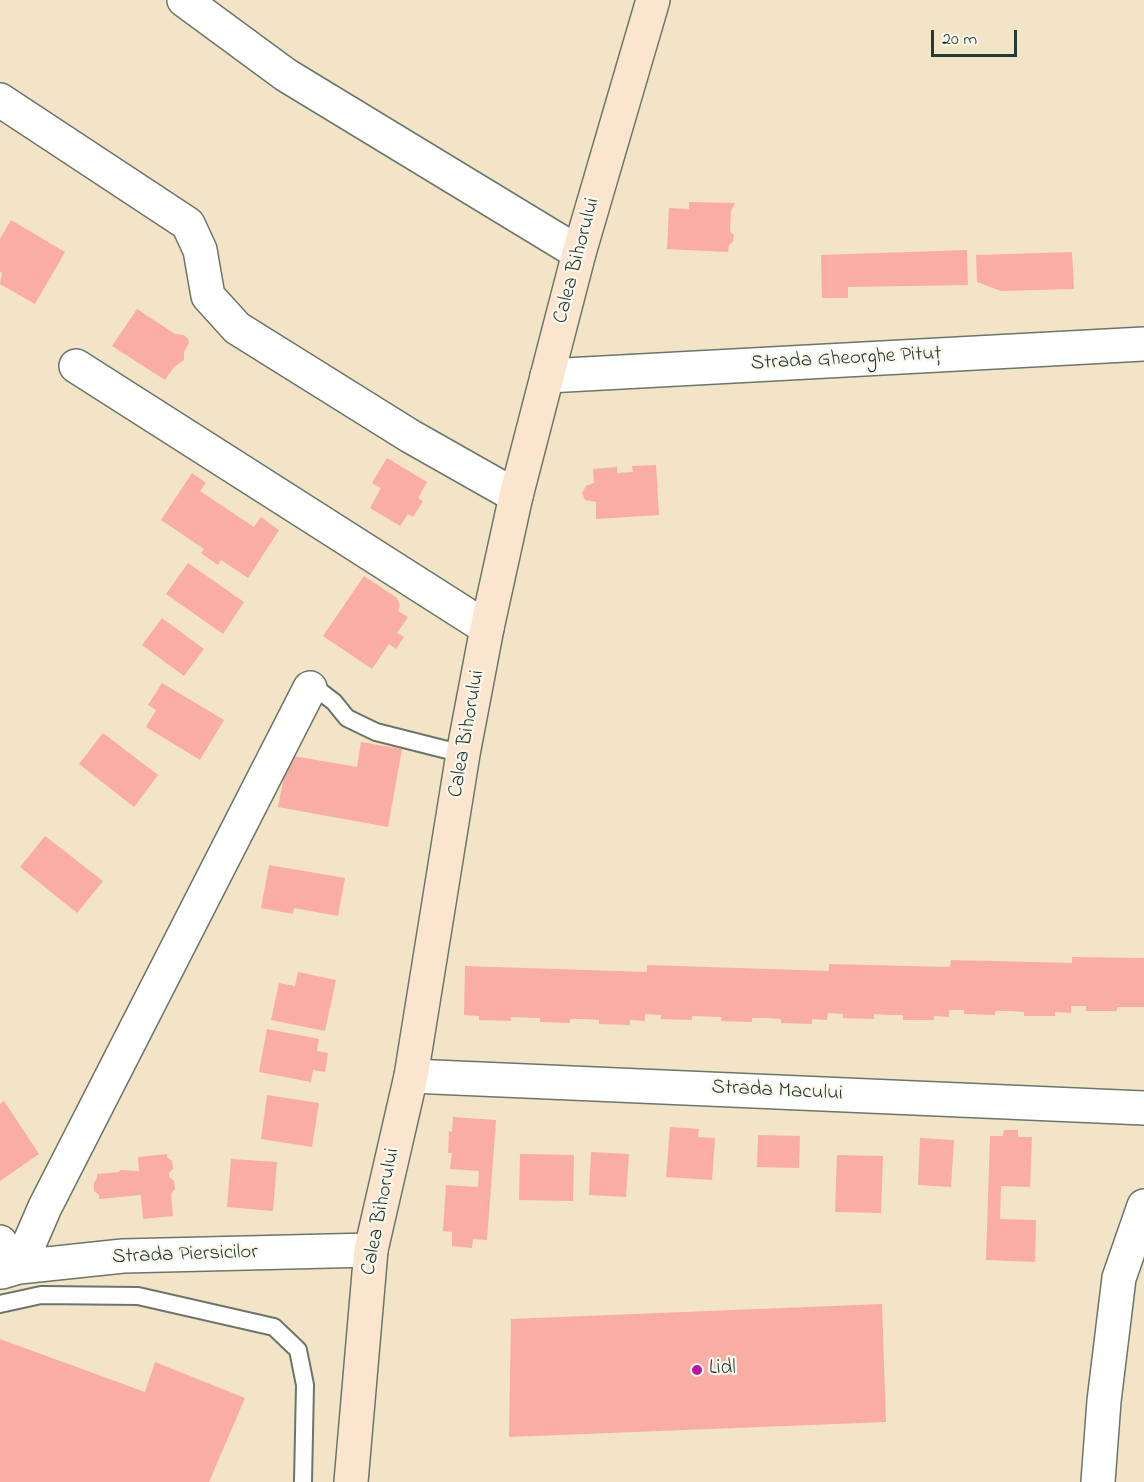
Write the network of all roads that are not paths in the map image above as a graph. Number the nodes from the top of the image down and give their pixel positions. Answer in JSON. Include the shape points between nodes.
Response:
{"nodes":[{"id":1,"x":184,"y":0,"type":"edge"},
{"id":2,"x":653,"y":0,"type":"edge"},
{"id":3,"x":0,"y":100,"type":"edge"},
{"id":4,"x":579,"y":253,"type":"junction"},
{"id":5,"x":1144,"y":344,"type":"edge"},
{"id":6,"x":76,"y":366,"type":"dead end"},
{"id":7,"x":547,"y":376,"type":"junction"},
{"id":8,"x":516,"y":496,"type":"junction"},
{"id":9,"x":488,"y":628,"type":"junction"},
{"id":10,"x":310,"y":688,"type":"joint"},
{"id":11,"x":463,"y":754,"type":"junction"},
{"id":12,"x":411,"y":1076,"type":"junction"},
{"id":13,"x":1144,"y":1108,"type":"edge"},
{"id":14,"x":1144,"y":1206,"type":"edge"},
{"id":15,"x":371,"y":1250,"type":"junction"},
{"id":16,"x":6,"y":1260,"type":"edge"},
{"id":17,"x":0,"y":1304,"type":"edge"},
{"id":18,"x":303,"y":1482,"type":"edge"},
{"id":19,"x":351,"y":1482,"type":"edge"},
{"id":20,"x":1098,"y":1482,"type":"edge"}],
"edges":[{"from":1,"to":4,"type":"street","via":[[286,75]]},
{"from":2,"to":4,"type":"main road","name":"Calea Bihorului"},
{"from":3,"to":8,"type":"street","via":[[188,224],[200,250],[208,296],[237,328],[410,436]]},
{"from":4,"to":7,"type":"main road","name":"Calea Bihorului"},
{"from":5,"to":7,"type":"street","name":"Strada Gheorghe Pituț"},
{"from":6,"to":9,"type":"street"},
{"from":7,"to":8,"type":"main road","name":"Calea Bihorului"},
{"from":8,"to":9,"type":"main road","name":"Calea Bihorului"},
{"from":9,"to":11,"type":"main road","name":"Calea Bihorului"},
{"from":10,"to":11,"type":"lane","via":[[334,702],[347,718],[376,732]]},
{"from":10,"to":16,"type":"street","via":[[45,1207]]},
{"from":11,"to":12,"type":"main road","name":"Calea Bihorului"},
{"from":12,"to":13,"type":"street","name":"Strada Macului"},
{"from":12,"to":15,"type":"main road","name":"Calea Bihorului"},
{"from":14,"to":20,"type":"street","via":[[1119,1278]]},
{"from":15,"to":16,"type":"street","name":"Strada Piersicilor"},
{"from":15,"to":19,"type":"main road","name":"Calea Bihorului"},
{"from":17,"to":18,"type":"lane","via":[[41,1295],[138,1296],[274,1327],[298,1350],[305,1385]]}]}
